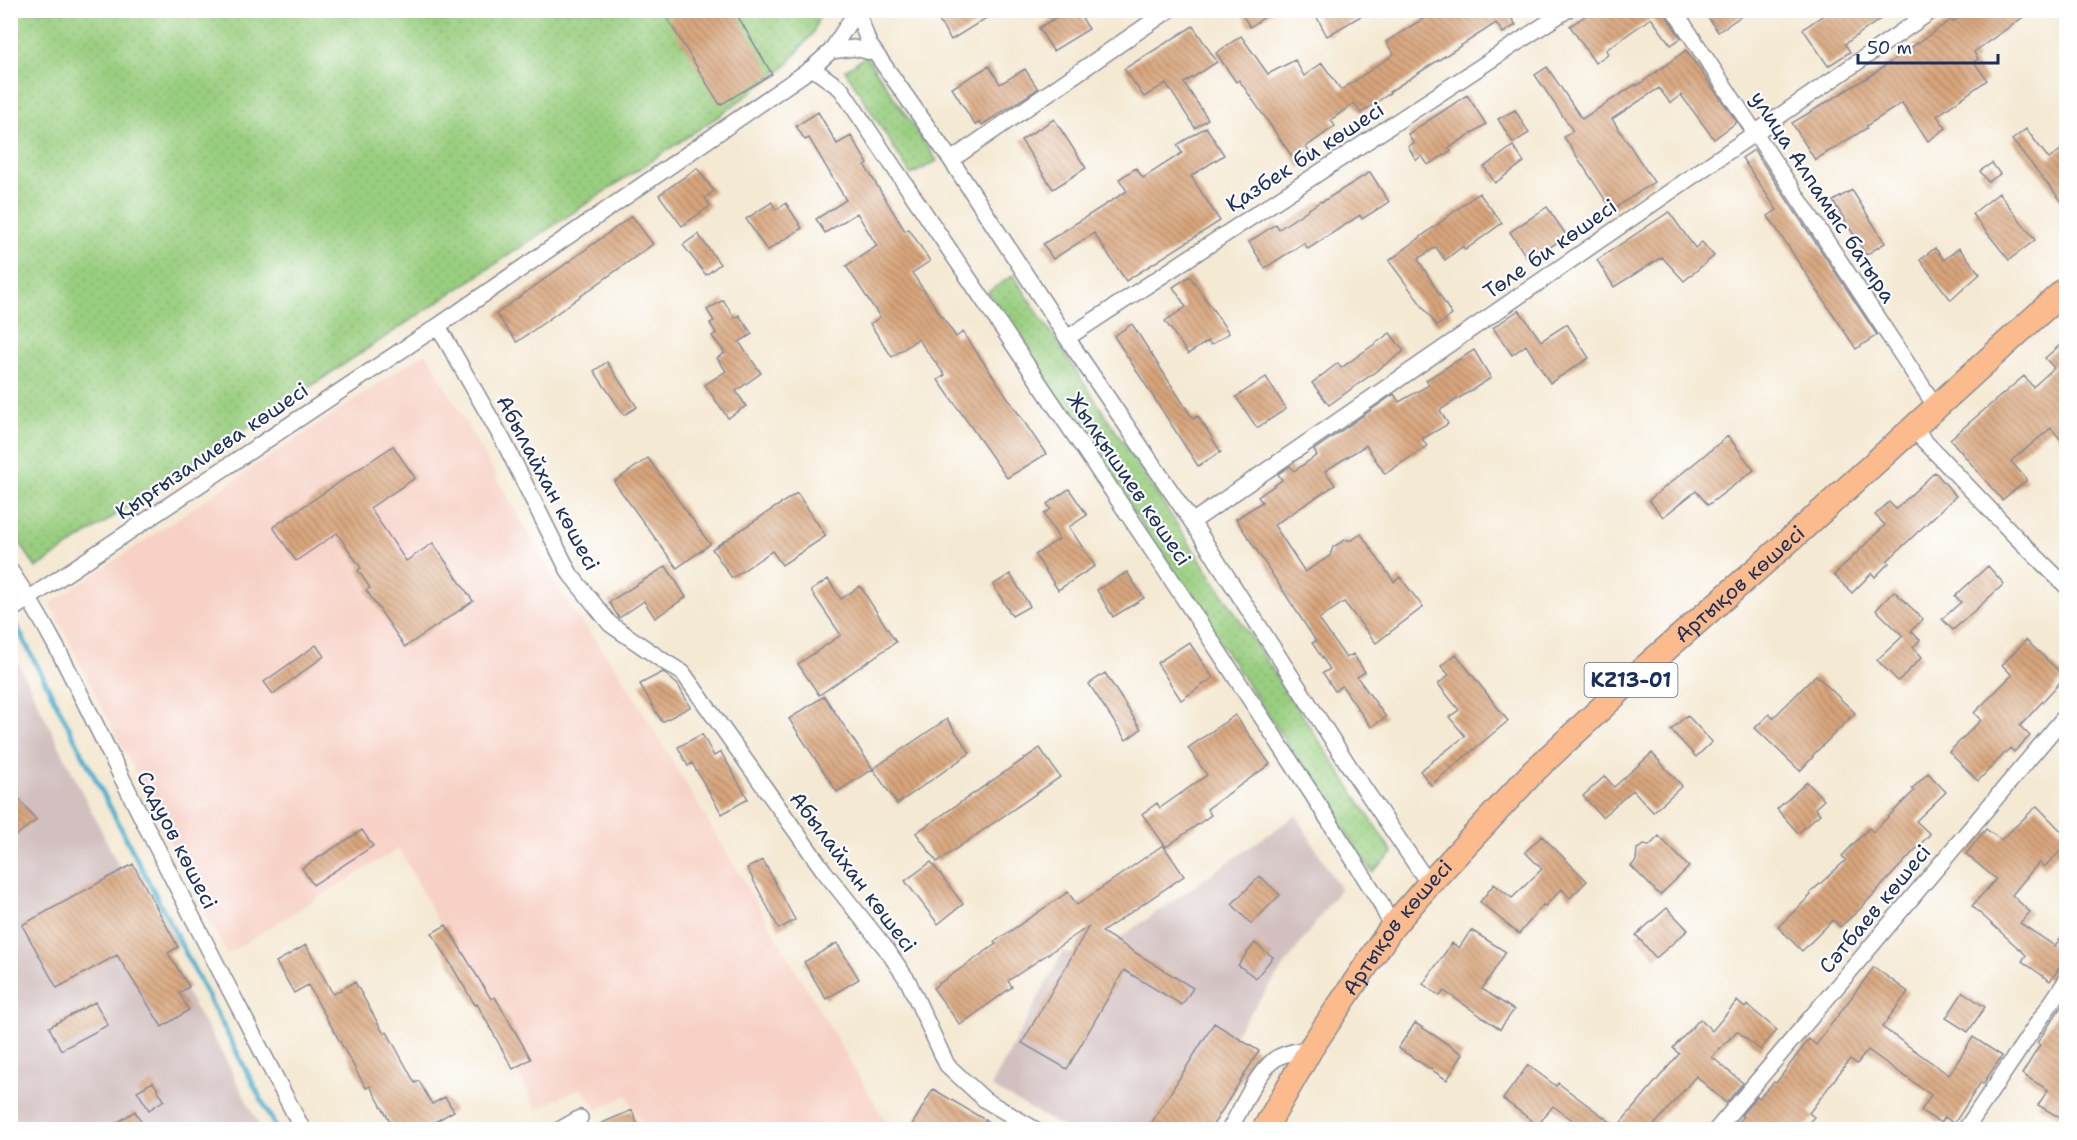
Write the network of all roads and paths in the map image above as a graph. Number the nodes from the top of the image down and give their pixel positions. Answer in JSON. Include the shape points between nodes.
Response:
{"nodes":[{"id":1,"x":857,"y":10,"type":"edge"},
{"id":2,"x":1169,"y":10,"type":"edge"},
{"id":3,"x":1567,"y":10,"type":"edge"},
{"id":4,"x":1674,"y":10,"type":"edge"},
{"id":5,"x":1933,"y":10,"type":"edge"},
{"id":6,"x":831,"y":51,"type":"junction"},
{"id":7,"x":875,"y":53,"type":"junction"},
{"id":8,"x":812,"y":68,"type":"junction"},
{"id":9,"x":1755,"y":133,"type":"junction"},
{"id":10,"x":951,"y":160,"type":"junction"},
{"id":11,"x":2067,"y":289,"type":"edge"},
{"id":12,"x":438,"y":326,"type":"junction"},
{"id":13,"x":1067,"y":338,"type":"junction"},
{"id":14,"x":1936,"y":407,"type":"junction"},
{"id":15,"x":1912,"y":428,"type":"junction"},
{"id":16,"x":1192,"y":522,"type":"junction"},
{"id":17,"x":10,"y":570,"type":"edge"},
{"id":18,"x":2067,"y":586,"type":"edge"},
{"id":19,"x":29,"y":598,"type":"junction"},
{"id":20,"x":10,"y":611,"type":"edge"},
{"id":21,"x":2067,"y":715,"type":"edge"},
{"id":22,"x":1429,"y":884,"type":"junction"},
{"id":23,"x":1392,"y":927,"type":"junction"},
{"id":24,"x":2067,"y":981,"type":"edge"},
{"id":25,"x":1311,"y":1048,"type":"junction"},
{"id":26,"x":580,"y":1118,"type":"dead end"},
{"id":27,"x":303,"y":1130,"type":"edge"},
{"id":28,"x":559,"y":1130,"type":"edge"},
{"id":29,"x":1036,"y":1130,"type":"edge"},
{"id":30,"x":1229,"y":1130,"type":"edge"},
{"id":31,"x":1264,"y":1130,"type":"edge"},
{"id":32,"x":1716,"y":1130,"type":"edge"},
{"id":33,"x":1965,"y":1130,"type":"edge"}],
"edges":[{"from":1,"to":6,"type":"street"},
{"from":1,"to":7,"type":"street","name":"Жылқышиев көшесі"},
{"from":2,"to":10,"type":"street"},
{"from":3,"to":13,"type":"street","name":"Қазбек би көшесі"},
{"from":4,"to":9,"type":"street","name":"улица Алпамыс батыра"},
{"from":5,"to":9,"type":"street","name":"Төле би көшесі"},
{"from":6,"to":7,"type":"street","via":[[854,48]]},
{"from":6,"to":8,"type":"street"},
{"from":7,"to":10,"type":"street","name":"Жылқышиев көшесі"},
{"from":8,"to":12,"type":"street"},
{"from":8,"to":23,"type":"street","name":"Жылқышиев көшесі","via":[[841,89],[1158,559],[1312,794]]},
{"from":9,"to":14,"type":"street","name":"улица Алпамыс батыра"},
{"from":9,"to":16,"type":"street","name":"Төле би көшесі"},
{"from":10,"to":13,"type":"street","name":"Жылқышиев көшесі"},
{"from":11,"to":14,"type":"highway","name":"Артықов көшесі","number":"KZ13-01"},
{"from":12,"to":19,"type":"street","name":"Қырғызалиева көшесі"},
{"from":12,"to":29,"type":"street","name":"Абылайхан көшесі","via":[[504,442],[570,574],[610,624],[683,672],[824,871],[892,957],[908,981],[947,1065],[985,1100]]},
{"from":13,"to":16,"type":"street","name":"Жылқышиев көшесі"},
{"from":14,"to":15,"type":"highway","name":"Артықов көшесі","number":"KZ13-01"},
{"from":15,"to":18,"type":"street"},
{"from":15,"to":22,"type":"highway","name":"Артықов көшесі","number":"KZ13-01","via":[[1534,771]]},
{"from":16,"to":22,"type":"street","name":"Жылқышиев көшесі"},
{"from":17,"to":19,"type":"street","name":"Садуов көшесі"},
{"from":19,"to":20,"type":"street","name":"Қырғызалиева көшесі"},
{"from":19,"to":27,"type":"street","name":"Садуов көшесі"},
{"from":21,"to":32,"type":"street","name":"Сәтбаев көшесі"},
{"from":22,"to":23,"type":"highway","name":"Артықов көшесі","number":"KZ13-01"},
{"from":23,"to":25,"type":"highway","name":"Артықов көшесі","number":"KZ13-01"},
{"from":24,"to":33,"type":"street"},
{"from":25,"to":30,"type":"street","via":[[1275,1059]]},
{"from":25,"to":31,"type":"highway","name":"Артықов көшесі","number":"KZ13-01"},
{"from":26,"to":28,"type":"street"}]}
